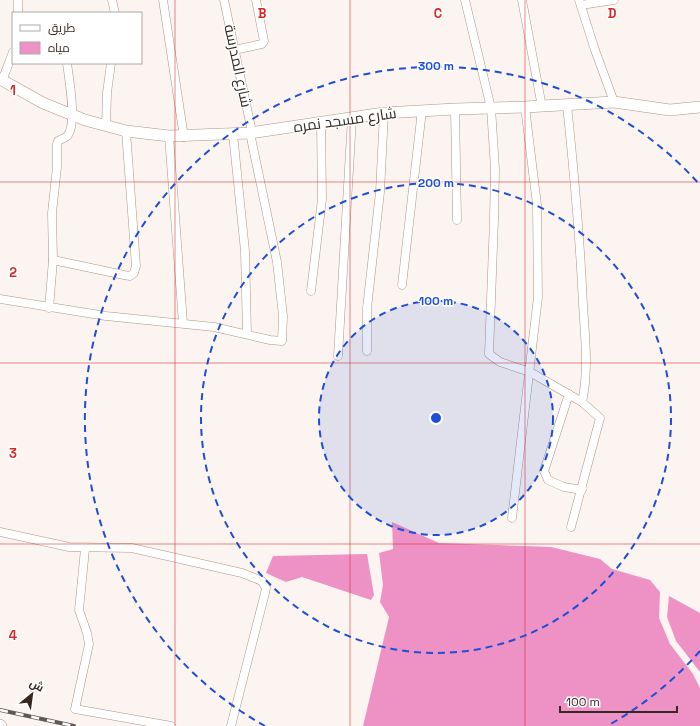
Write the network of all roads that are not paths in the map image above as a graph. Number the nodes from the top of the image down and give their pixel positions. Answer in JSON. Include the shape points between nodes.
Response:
{"nodes":[{"id":1,"x":18,"y":0,"type":"edge"},
{"id":2,"x":112,"y":0,"type":"edge"},
{"id":3,"x":163,"y":0,"type":"edge"},
{"id":4,"x":224,"y":0,"type":"edge"},
{"id":5,"x":256,"y":0,"type":"edge"},
{"id":6,"x":465,"y":0,"type":"edge"},
{"id":7,"x":522,"y":0,"type":"edge"},
{"id":8,"x":614,"y":0,"type":"edge"},
{"id":9,"x":580,"y":3,"type":"edge"},
{"id":10,"x":18,"y":12,"type":"edge"},
{"id":11,"x":115,"y":12,"type":"edge"},
{"id":12,"x":234,"y":50,"type":"junction"},
{"id":13,"x":12,"y":54,"type":"edge"},
{"id":14,"x":67,"y":64,"type":"edge"},
{"id":15,"x":111,"y":64,"type":"edge"},
{"id":16,"x":1,"y":80,"type":"edge"},
{"id":17,"x":614,"y":102,"type":"junction"},
{"id":18,"x":567,"y":105,"type":"junction"},
{"id":19,"x":525,"y":107,"type":"junction"},
{"id":20,"x":542,"y":107,"type":"junction"},
{"id":21,"x":700,"y":107,"type":"edge"},
{"id":22,"x":491,"y":108,"type":"junction"},
{"id":23,"x":455,"y":109,"type":"junction"},
{"id":24,"x":422,"y":110,"type":"junction"},
{"id":25,"x":384,"y":114,"type":"junction"},
{"id":26,"x":72,"y":115,"type":"junction"},
{"id":27,"x":352,"y":118,"type":"junction"},
{"id":28,"x":322,"y":122,"type":"junction"},
{"id":29,"x":106,"y":126,"type":"junction"},
{"id":30,"x":126,"y":131,"type":"junction"},
{"id":31,"x":251,"y":133,"type":"junction"},
{"id":32,"x":233,"y":134,"type":"junction"},
{"id":33,"x":169,"y":136,"type":"junction"},
{"id":34,"x":184,"y":137,"type":"junction"},
{"id":35,"x":457,"y":220,"type":"dead end"},
{"id":36,"x":53,"y":260,"type":"junction"},
{"id":37,"x":402,"y":285,"type":"dead end"},
{"id":38,"x":311,"y":291,"type":"dead end"},
{"id":39,"x":0,"y":299,"type":"edge"},
{"id":40,"x":49,"y":308,"type":"junction"},
{"id":41,"x":183,"y":323,"type":"junction"},
{"id":42,"x":247,"y":334,"type":"junction"},
{"id":43,"x":367,"y":351,"type":"dead end"},
{"id":44,"x":338,"y":356,"type":"dead end"},
{"id":45,"x":530,"y":372,"type":"junction"},
{"id":46,"x":569,"y":394,"type":"junction"},
{"id":47,"x":582,"y":402,"type":"junction"},
{"id":48,"x":582,"y":490,"type":"junction"},
{"id":49,"x":512,"y":518,"type":"dead end"},
{"id":50,"x":571,"y":527,"type":"dead end"},
{"id":51,"x":0,"y":532,"type":"edge"},
{"id":52,"x":85,"y":549,"type":"junction"},
{"id":53,"x":171,"y":726,"type":"edge"},
{"id":54,"x":231,"y":726,"type":"edge"}],
"edges":[{"from":1,"to":10,"type":"street"},
{"from":2,"to":11,"type":"street"},
{"from":3,"to":34,"type":"street"},
{"from":4,"to":12,"type":"street","name":"شارع المدرسة"},
{"from":5,"to":12,"type":"street","via":[[264,41],[262,44]]},
{"from":6,"to":22,"type":"street"},
{"from":7,"to":20,"type":"street"},
{"from":8,"to":9,"type":"street"},
{"from":9,"to":17,"type":"street"},
{"from":12,"to":31,"type":"street","name":"شارع المدرسة"},
{"from":13,"to":16,"type":"street"},
{"from":14,"to":26,"type":"street"},
{"from":15,"to":29,"type":"street"},
{"from":16,"to":26,"type":"street","name":"شارع مسجد نمره","via":[[43,103]]},
{"from":17,"to":18,"type":"street","name":"شارع مسجد نمره"},
{"from":17,"to":21,"type":"street","name":"شارع مسجد نمره","via":[[670,110]]},
{"from":18,"to":20,"type":"street","name":"شارع مسجد نمره"},
{"from":18,"to":47,"type":"street","via":[[575,176],[584,317],[585,374]]},
{"from":19,"to":20,"type":"street","name":"شارع مسجد نمره"},
{"from":19,"to":22,"type":"street","name":"شارع مسجد نمره"},
{"from":19,"to":45,"type":"street","via":[[539,239],[538,298]]},
{"from":22,"to":23,"type":"street","name":"شارع مسجد نمره"},
{"from":22,"to":45,"type":"street","via":[[495,169],[488,350],[493,359]]},
{"from":23,"to":24,"type":"street","name":"شارع مسجد نمره"},
{"from":23,"to":35,"type":"street"},
{"from":24,"to":25,"type":"street","name":"شارع مسجد نمره"},
{"from":24,"to":37,"type":"street"},
{"from":25,"to":27,"type":"street","name":"شارع مسجد نمره"},
{"from":25,"to":43,"type":"street","via":[[380,192],[367,308]]},
{"from":26,"to":29,"type":"street","name":"شارع مسجد نمره"},
{"from":26,"to":36,"type":"street","via":[[69,133],[57,142],[52,213]]},
{"from":27,"to":28,"type":"street","name":"شارع مسجد نمره"},
{"from":27,"to":44,"type":"street"},
{"from":28,"to":31,"type":"street","name":"شارع مسجد نمره"},
{"from":28,"to":38,"type":"street","via":[[322,199]]},
{"from":29,"to":30,"type":"street","name":"شارع مسجد نمره"},
{"from":30,"to":33,"type":"street","name":"شارع مسجد نمره"},
{"from":30,"to":36,"type":"street","via":[[136,266],[134,273],[130,276]]},
{"from":31,"to":32,"type":"street","name":"شارع مسجد نمره"},
{"from":31,"to":42,"type":"street","name":"شارع المدرسة","via":[[277,262],[284,337],[282,341],[276,341]]},
{"from":32,"to":34,"type":"street","name":"شارع مسجد نمره"},
{"from":32,"to":42,"type":"street","via":[[245,251]]},
{"from":33,"to":34,"type":"street","name":"شارع مسجد نمره"},
{"from":33,"to":41,"type":"street"},
{"from":36,"to":40,"type":"street"},
{"from":39,"to":40,"type":"street"},
{"from":40,"to":41,"type":"street"},
{"from":41,"to":42,"type":"street"},
{"from":45,"to":46,"type":"street"},
{"from":45,"to":49,"type":"street"},
{"from":46,"to":47,"type":"street"},
{"from":46,"to":48,"type":"street","via":[[544,471],[548,480],[564,487]]},
{"from":47,"to":48,"type":"street","via":[[600,418]]},
{"from":48,"to":50,"type":"street"},
{"from":51,"to":52,"type":"street"},
{"from":52,"to":53,"type":"street","via":[[79,610],[89,644],[75,709]]},
{"from":52,"to":54,"type":"street","via":[[139,549],[242,573],[258,578],[265,584],[265,593]]}]}
